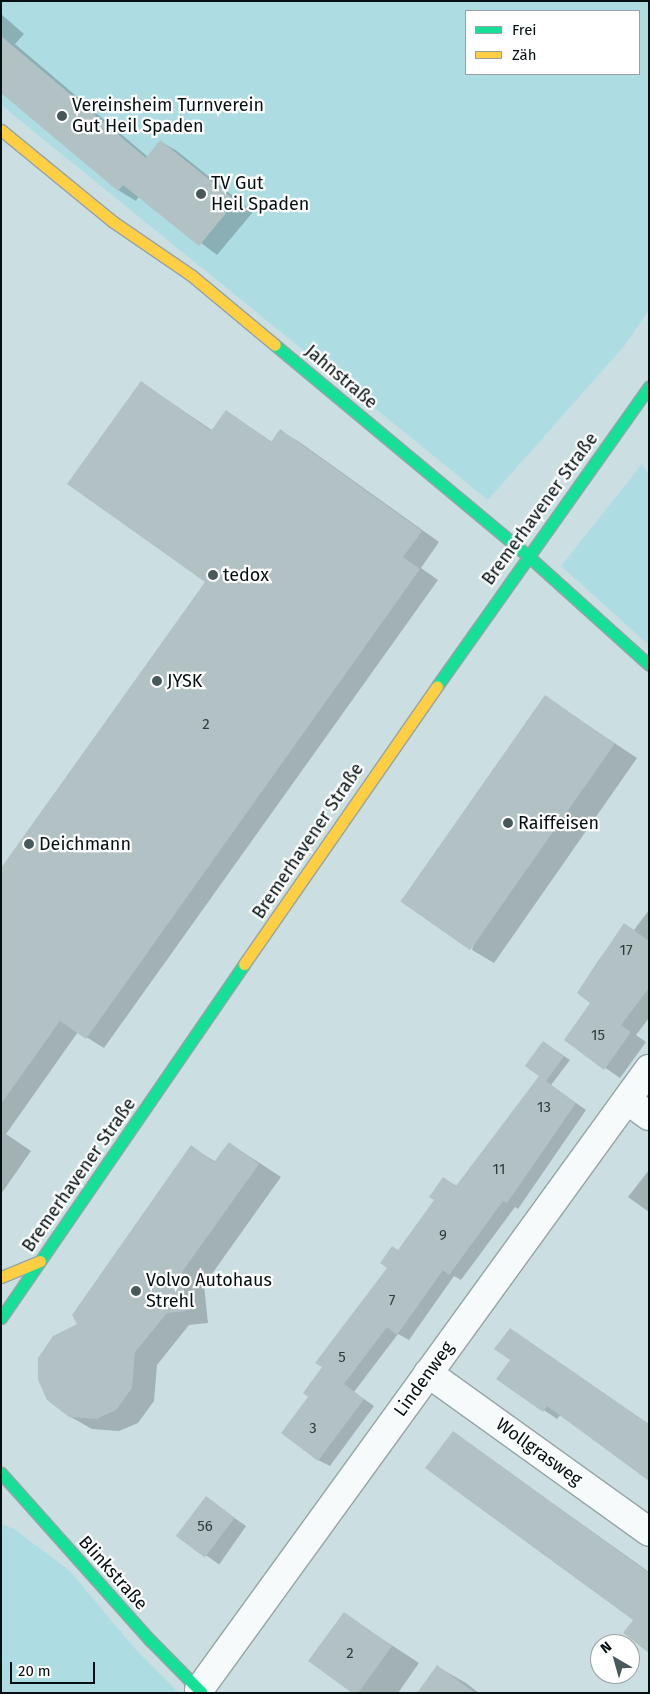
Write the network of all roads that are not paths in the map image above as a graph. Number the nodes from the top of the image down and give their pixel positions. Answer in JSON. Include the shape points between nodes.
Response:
{"nodes":[{"id":1,"x":1,"y":130,"type":"edge"},
{"id":2,"x":649,"y":387,"type":"edge"},
{"id":3,"x":527,"y":555,"type":"junction"},
{"id":4,"x":649,"y":665,"type":"edge"},
{"id":5,"x":649,"y":1069,"type":"edge"},
{"id":6,"x":627,"y":1100,"type":"junction"},
{"id":7,"x":649,"y":1116,"type":"edge"},
{"id":8,"x":40,"y":1261,"type":"junction"},
{"id":9,"x":1,"y":1277,"type":"edge"},
{"id":10,"x":1,"y":1318,"type":"edge"},
{"id":11,"x":428,"y":1373,"type":"junction"},
{"id":12,"x":1,"y":1473,"type":"edge"},
{"id":13,"x":10,"y":1505,"type":"dead end"},
{"id":14,"x":36,"y":1513,"type":"junction"},
{"id":15,"x":649,"y":1532,"type":"edge"},
{"id":16,"x":201,"y":1692,"type":"edge"}],
"edges":[{"from":1,"to":3,"type":"street","name":"Jahnstraße","via":[[112,221],[191,274]]},
{"from":2,"to":3,"type":"street","name":"Bremerhavener Straße"},
{"from":3,"to":4,"type":"street","name":"Jahnstraße"},
{"from":3,"to":8,"type":"street","name":"Bremerhavener Straße"},
{"from":5,"to":6,"type":"street","name":"Lindenweg"},
{"from":6,"to":7,"type":"street"},
{"from":6,"to":11,"type":"street","name":"Lindenweg"},
{"from":8,"to":9,"type":"street"},
{"from":8,"to":10,"type":"street","name":"Bremerhavener Straße"},
{"from":11,"to":15,"type":"street","name":"Wollgrasweg"},
{"from":11,"to":16,"type":"street","name":"Lindenweg"},
{"from":12,"to":14,"type":"street","name":"Blinkstraße"},
{"from":13,"to":14,"type":"street"},
{"from":14,"to":16,"type":"street","name":"Blinkstraße"}]}
